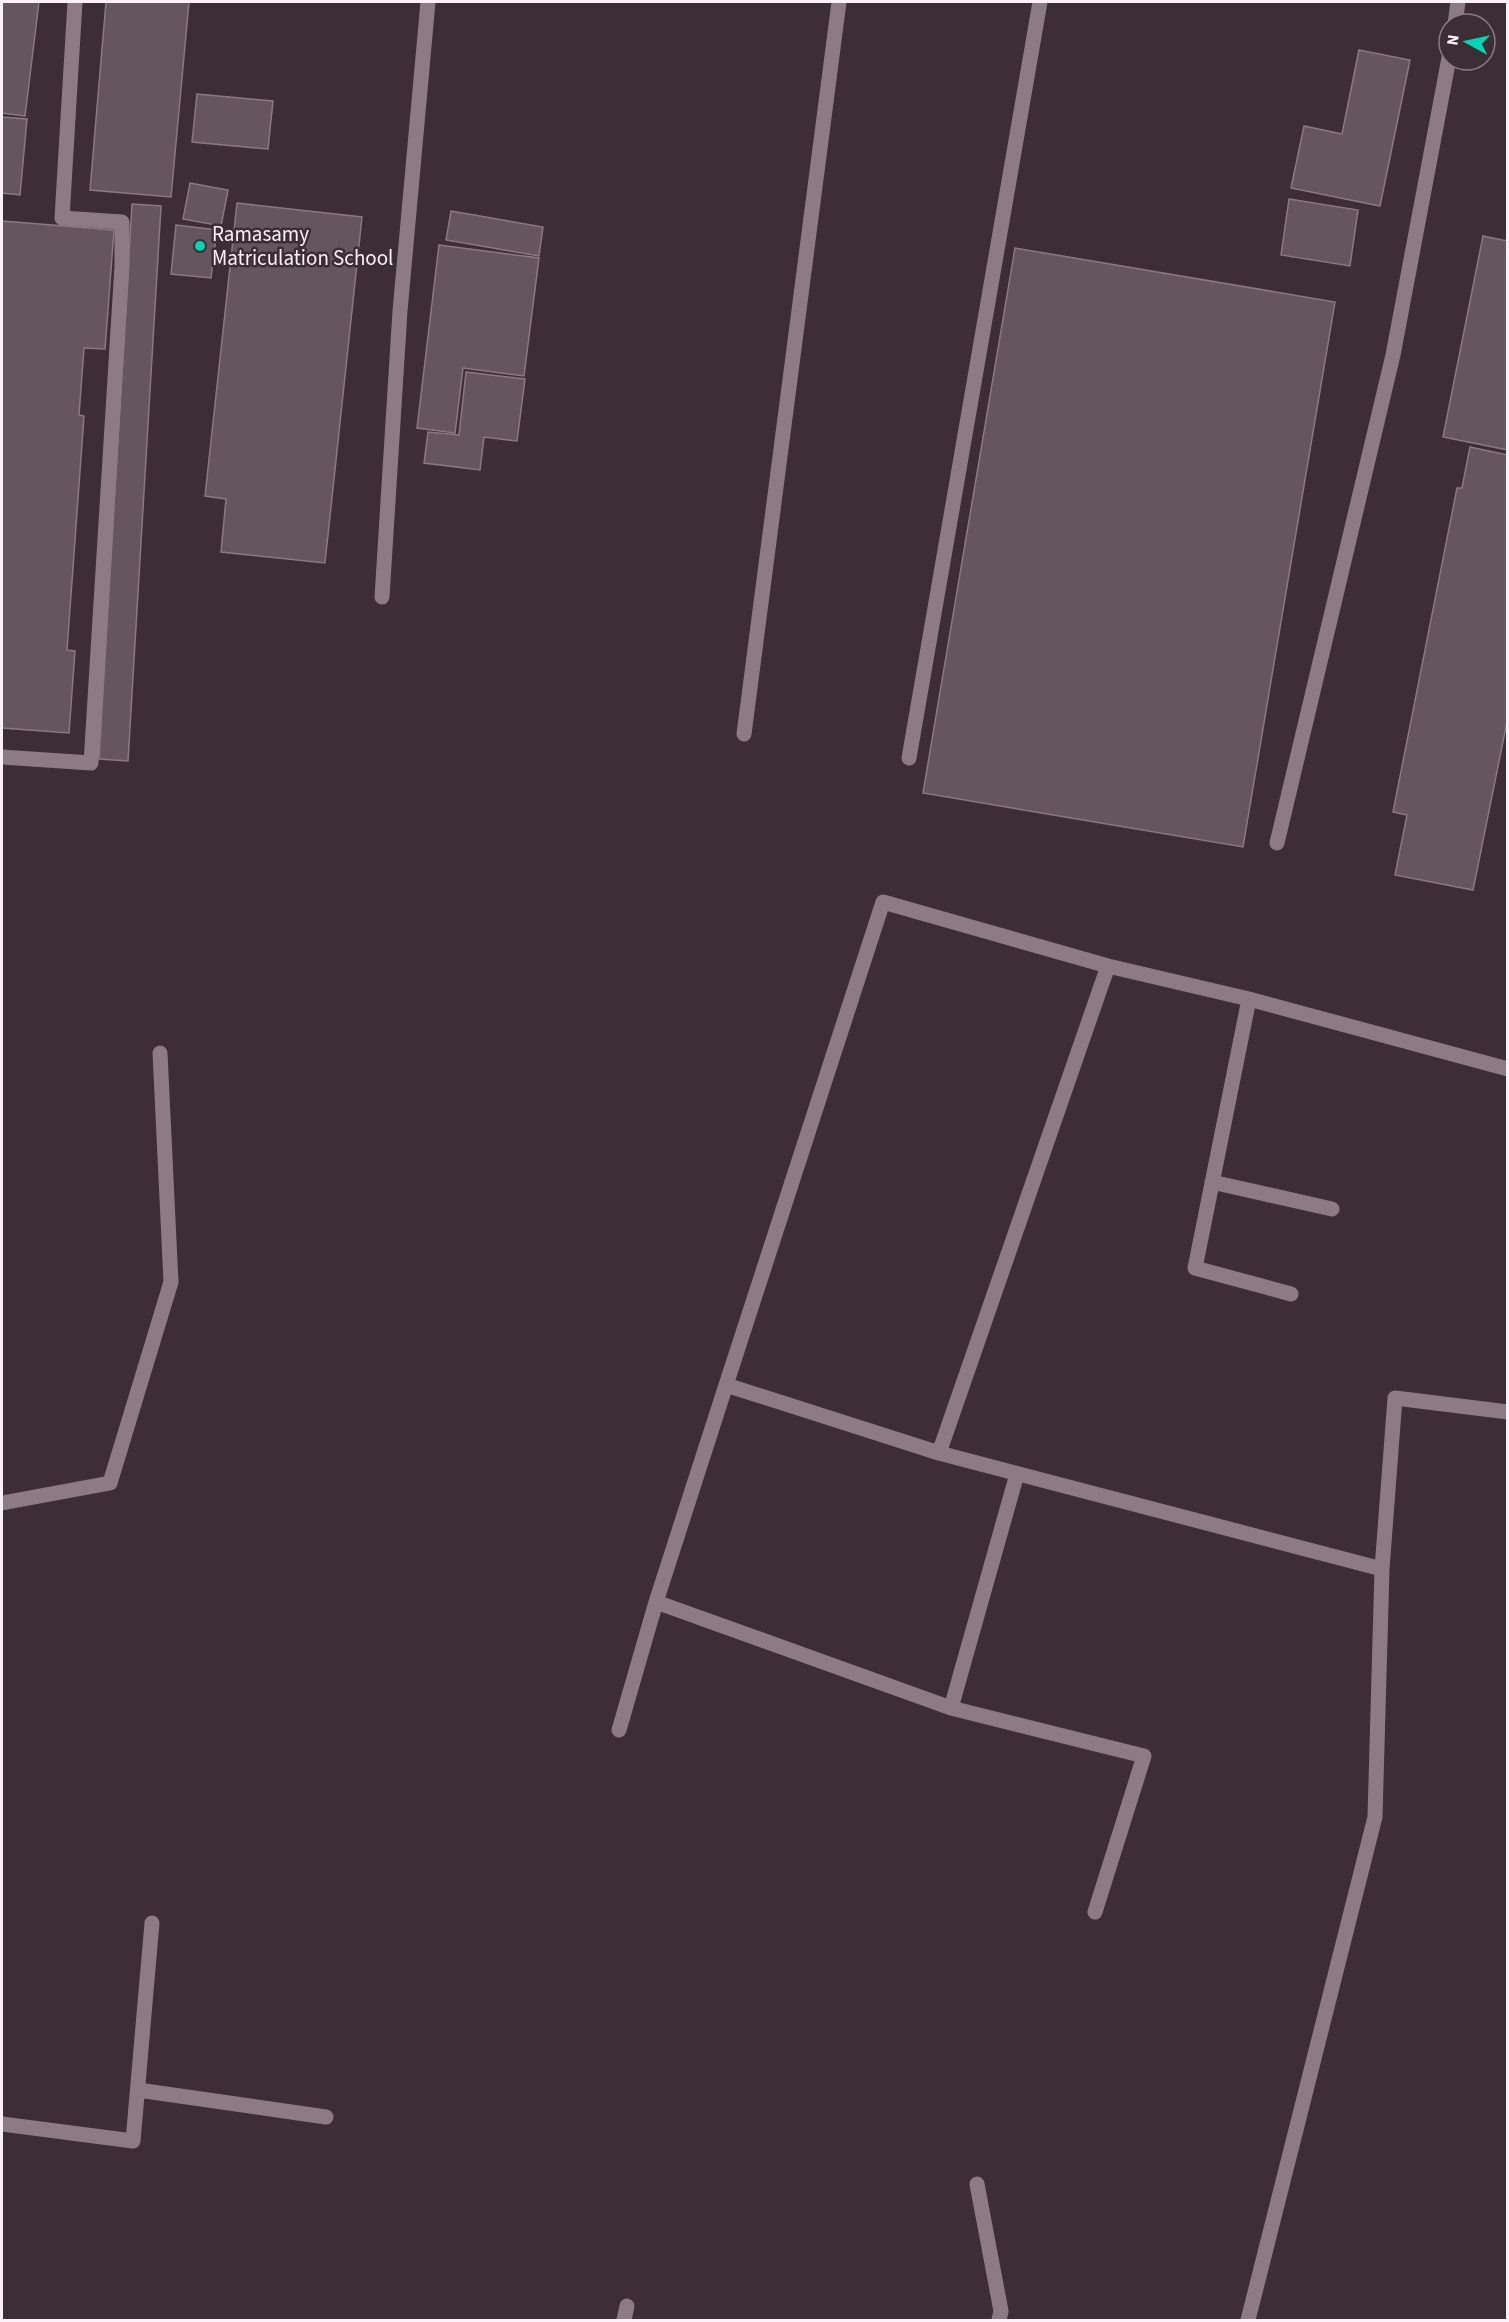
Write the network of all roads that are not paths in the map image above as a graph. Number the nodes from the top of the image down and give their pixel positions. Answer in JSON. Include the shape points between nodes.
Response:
{"nodes":[{"id":1,"x":75,"y":2,"type":"edge"},
{"id":2,"x":428,"y":2,"type":"edge"},
{"id":3,"x":839,"y":2,"type":"edge"},
{"id":4,"x":1040,"y":2,"type":"edge"},
{"id":5,"x":1446,"y":72,"type":"edge"},
{"id":6,"x":382,"y":597,"type":"dead end"},
{"id":7,"x":744,"y":734,"type":"dead end"},
{"id":8,"x":2,"y":757,"type":"edge"},
{"id":9,"x":909,"y":758,"type":"dead end"},
{"id":10,"x":1277,"y":843,"type":"dead end"},
{"id":11,"x":1108,"y":966,"type":"junction"},
{"id":12,"x":1249,"y":999,"type":"junction"},
{"id":13,"x":160,"y":1053,"type":"dead end"},
{"id":14,"x":1508,"y":1069,"type":"edge"},
{"id":15,"x":1212,"y":1182,"type":"junction"},
{"id":16,"x":1332,"y":1209,"type":"dead end"},
{"id":17,"x":1291,"y":1294,"type":"dead end"},
{"id":18,"x":726,"y":1385,"type":"junction"},
{"id":19,"x":1508,"y":1412,"type":"edge"},
{"id":20,"x":939,"y":1453,"type":"junction"},
{"id":21,"x":1017,"y":1474,"type":"junction"},
{"id":22,"x":2,"y":1503,"type":"edge"},
{"id":23,"x":1382,"y":1569,"type":"junction"},
{"id":24,"x":656,"y":1602,"type":"junction"},
{"id":25,"x":951,"y":1708,"type":"junction"},
{"id":26,"x":620,"y":1730,"type":"dead end"},
{"id":27,"x":1095,"y":1912,"type":"dead end"},
{"id":28,"x":152,"y":1923,"type":"dead end"},
{"id":29,"x":138,"y":2090,"type":"junction"},
{"id":30,"x":326,"y":2117,"type":"dead end"},
{"id":31,"x":2,"y":2124,"type":"edge"},
{"id":32,"x":977,"y":2184,"type":"dead end"},
{"id":33,"x":999,"y":2320,"type":"edge"},
{"id":34,"x":1248,"y":2320,"type":"edge"}],
"edges":[{"from":1,"to":8,"type":"street","via":[[62,218],[122,222],[91,763]]},
{"from":2,"to":6,"type":"street","via":[[400,310]]},
{"from":3,"to":7,"type":"street"},
{"from":4,"to":9,"type":"street"},
{"from":5,"to":10,"type":"street","via":[[1394,355]]},
{"from":11,"to":12,"type":"street"},
{"from":11,"to":18,"type":"street","via":[[883,902]]},
{"from":11,"to":20,"type":"street"},
{"from":12,"to":14,"type":"street"},
{"from":12,"to":15,"type":"street"},
{"from":13,"to":22,"type":"street","via":[[171,1282],[110,1483]]},
{"from":15,"to":16,"type":"street"},
{"from":15,"to":17,"type":"street","via":[[1195,1268]]},
{"from":18,"to":20,"type":"street"},
{"from":18,"to":24,"type":"street"},
{"from":19,"to":23,"type":"street","via":[[1395,1398]]},
{"from":20,"to":21,"type":"street"},
{"from":21,"to":23,"type":"street"},
{"from":21,"to":25,"type":"street"},
{"from":23,"to":34,"type":"street","via":[[1376,1817]]},
{"from":24,"to":25,"type":"street"},
{"from":24,"to":26,"type":"street"},
{"from":25,"to":27,"type":"street","via":[[1144,1756]]},
{"from":28,"to":29,"type":"street"},
{"from":29,"to":30,"type":"street"},
{"from":29,"to":31,"type":"street","via":[[133,2141]]},
{"from":32,"to":33,"type":"street"}]}
